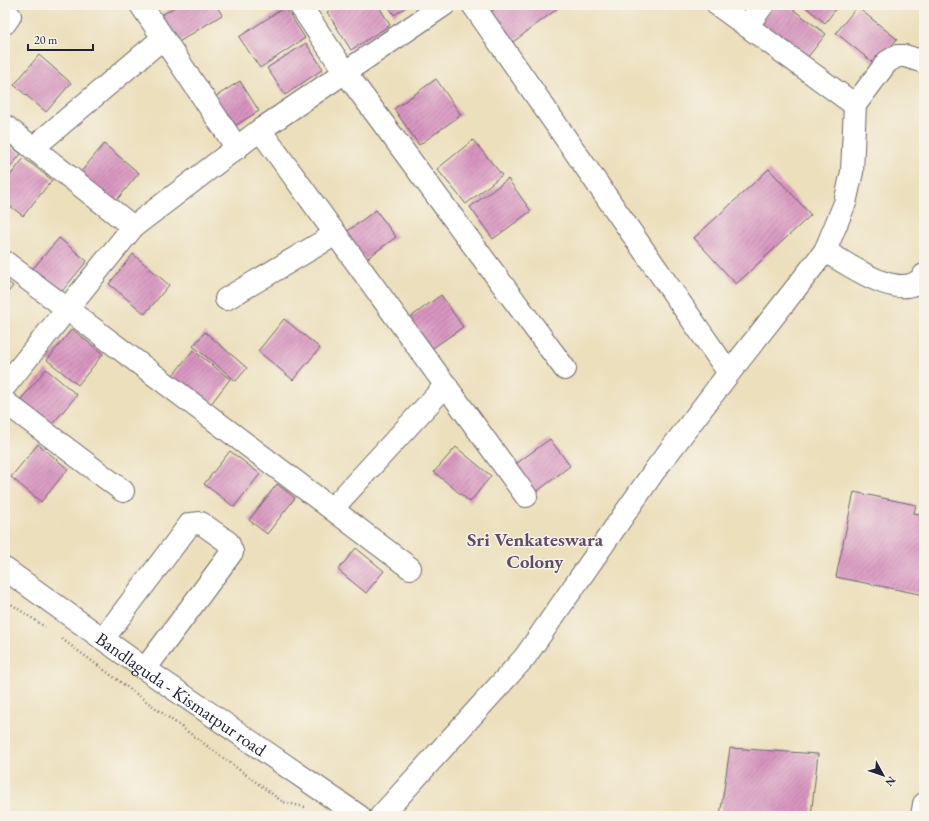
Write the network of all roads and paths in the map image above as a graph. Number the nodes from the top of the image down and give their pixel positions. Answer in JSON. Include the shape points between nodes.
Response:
{"nodes":[{"id":1,"x":141,"y":5,"type":"edge"},
{"id":2,"x":300,"y":5,"type":"edge"},
{"id":3,"x":444,"y":5,"type":"edge"},
{"id":4,"x":473,"y":5,"type":"edge"},
{"id":5,"x":718,"y":5,"type":"edge"},
{"id":6,"x":763,"y":5,"type":"edge"},
{"id":7,"x":747,"y":26,"type":"junction"},
{"id":8,"x":163,"y":38,"type":"junction"},
{"id":9,"x":924,"y":62,"type":"edge"},
{"id":10,"x":345,"y":72,"type":"junction"},
{"id":11,"x":855,"y":105,"type":"junction"},
{"id":12,"x":5,"y":126,"type":"edge"},
{"id":13,"x":260,"y":130,"type":"junction"},
{"id":14,"x":33,"y":148,"type":"junction"},
{"id":15,"x":237,"y":148,"type":"junction"},
{"id":16,"x":133,"y":227,"type":"junction"},
{"id":17,"x":336,"y":234,"type":"junction"},
{"id":18,"x":825,"y":251,"type":"junction"},
{"id":19,"x":5,"y":262,"type":"edge"},
{"id":20,"x":924,"y":275,"type":"edge"},
{"id":21,"x":226,"y":299,"type":"dead end"},
{"id":22,"x":67,"y":308,"type":"junction"},
{"id":23,"x":565,"y":369,"type":"dead end"},
{"id":24,"x":728,"y":373,"type":"junction"},
{"id":25,"x":446,"y":385,"type":"junction"},
{"id":26,"x":5,"y":386,"type":"edge"},
{"id":27,"x":5,"y":402,"type":"edge"},
{"id":28,"x":123,"y":491,"type":"dead end"},
{"id":29,"x":526,"y":496,"type":"dead end"},
{"id":30,"x":332,"y":509,"type":"junction"},
{"id":31,"x":410,"y":568,"type":"dead end"},
{"id":32,"x":5,"y":569,"type":"edge"},
{"id":33,"x":5,"y":600,"type":"edge"},
{"id":34,"x":49,"y":630,"type":"dead end"},
{"id":35,"x":56,"y":634,"type":"dead end"},
{"id":36,"x":103,"y":639,"type":"junction"},
{"id":37,"x":145,"y":669,"type":"junction"},
{"id":38,"x":924,"y":804,"type":"edge"},
{"id":39,"x":309,"y":810,"type":"dead end"},
{"id":40,"x":359,"y":816,"type":"edge"},
{"id":41,"x":381,"y":816,"type":"edge"},
{"id":42,"x":922,"y":816,"type":"edge"}],
"edges":[{"from":1,"to":8,"type":"main road"},
{"from":2,"to":10,"type":"main road"},
{"from":3,"to":10,"type":"main road"},
{"from":4,"to":24,"type":"main road"},
{"from":5,"to":7,"type":"main road"},
{"from":6,"to":7,"type":"main road"},
{"from":7,"to":11,"type":"main road"},
{"from":8,"to":14,"type":"main road"},
{"from":8,"to":15,"type":"main road"},
{"from":9,"to":11,"type":"main road","via":[[905,56],[897,56],[887,62]]},
{"from":10,"to":13,"type":"main road"},
{"from":10,"to":23,"type":"main road"},
{"from":11,"to":18,"type":"main road","via":[[852,172],[845,203]]},
{"from":12,"to":14,"type":"main road"},
{"from":13,"to":15,"type":"main road"},
{"from":13,"to":17,"type":"main road"},
{"from":14,"to":16,"type":"main road"},
{"from":15,"to":16,"type":"main road"},
{"from":16,"to":22,"type":"main road"},
{"from":17,"to":21,"type":"main road"},
{"from":17,"to":25,"type":"main road"},
{"from":18,"to":20,"type":"main road","via":[[884,283],[898,287],[910,286]]},
{"from":18,"to":24,"type":"main road"},
{"from":19,"to":22,"type":"main road"},
{"from":22,"to":26,"type":"main road"},
{"from":22,"to":30,"type":"main road"},
{"from":24,"to":41,"type":"main road","via":[[655,470],[525,657]]},
{"from":25,"to":29,"type":"main road"},
{"from":25,"to":30,"type":"main road"},
{"from":27,"to":28,"type":"main road"},
{"from":30,"to":31,"type":"main road"},
{"from":32,"to":36,"type":"main road","name":"Bandlaguda - Kismatpur road"},
{"from":33,"to":34,"type":"path"},
{"from":35,"to":39,"type":"path","via":[[283,802]]},
{"from":36,"to":37,"type":"main road","name":"Bandlaguda - Kismatpur road"},
{"from":36,"to":37,"type":"main road","via":[[190,524],[201,522],[228,542],[232,552]]},
{"from":37,"to":40,"type":"main road","name":"Bandlaguda - Kismatpur road"},
{"from":38,"to":42,"type":"main road"}]}
